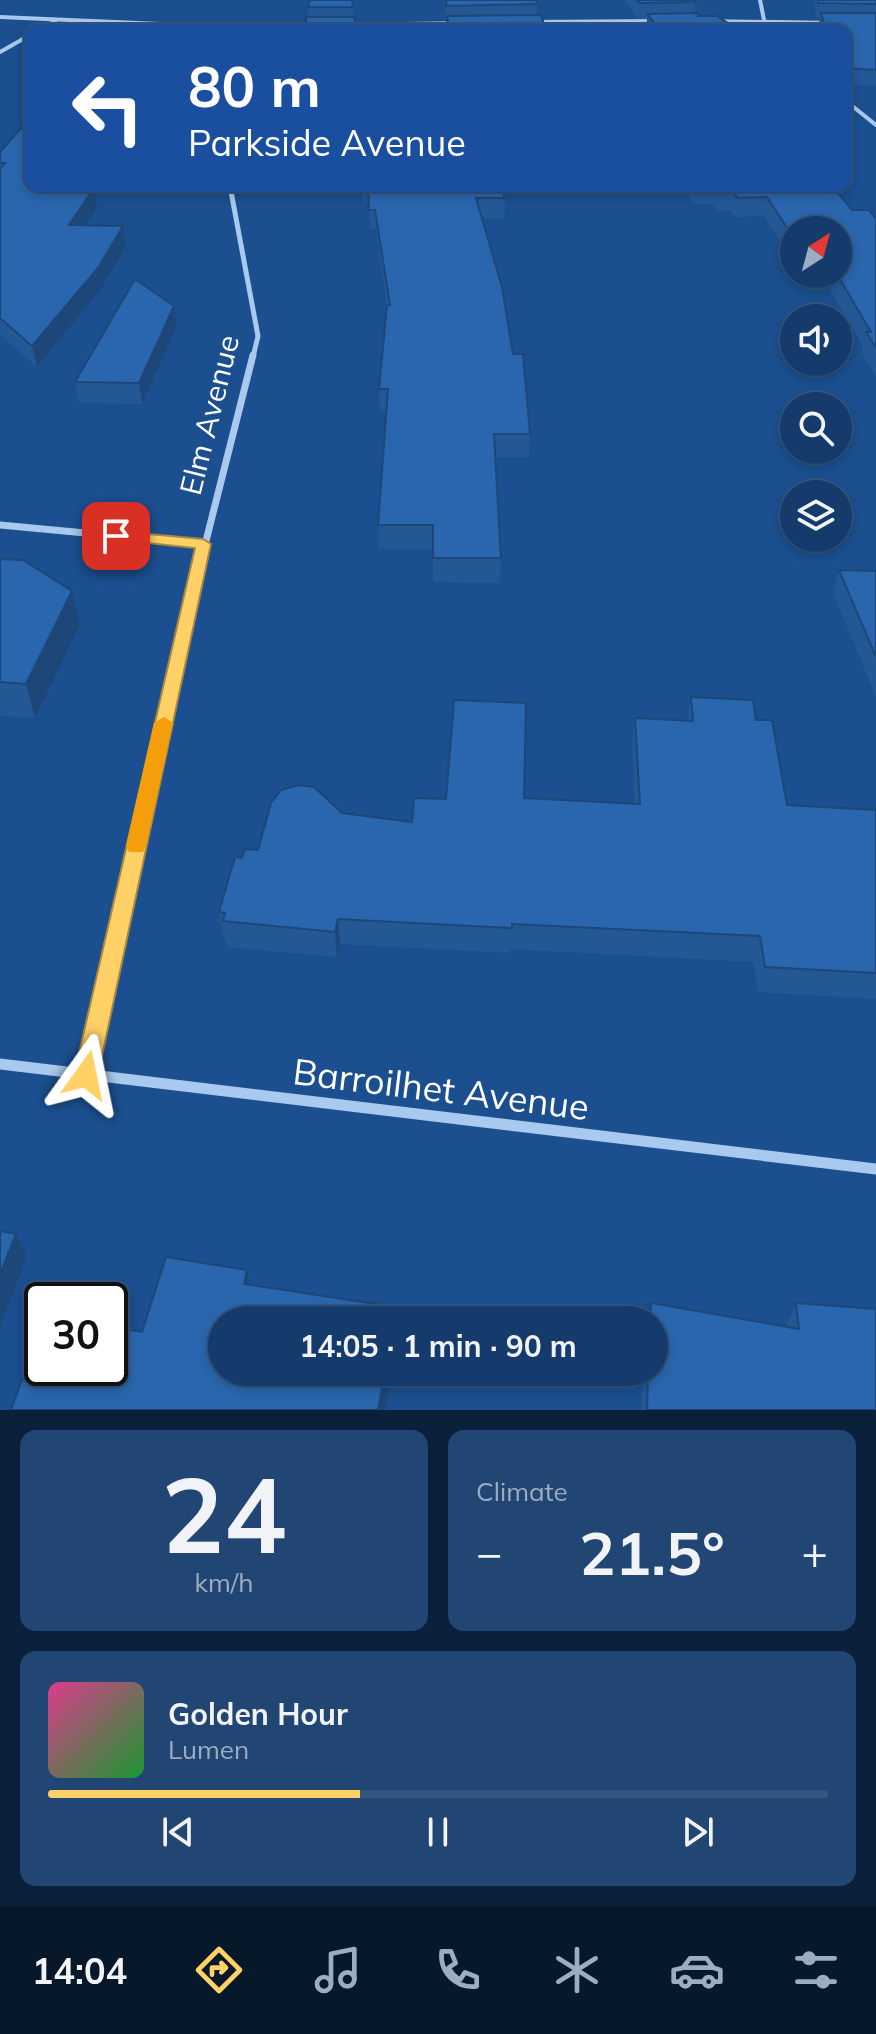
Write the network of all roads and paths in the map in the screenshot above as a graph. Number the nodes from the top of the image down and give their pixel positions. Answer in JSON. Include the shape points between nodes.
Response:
{"nodes":[{"id":1,"x":760,"y":0,"type":"edge"},
{"id":2,"x":0,"y":17,"type":"edge"},
{"id":3,"x":764,"y":20,"type":"junction"},
{"id":4,"x":55,"y":21,"type":"junction"},
{"id":5,"x":674,"y":21,"type":"edge"},
{"id":6,"x":704,"y":21,"type":"edge"},
{"id":7,"x":476,"y":23,"type":"edge"},
{"id":8,"x":522,"y":23,"type":"edge"},
{"id":9,"x":848,"y":23,"type":"edge"},
{"id":10,"x":50,"y":24,"type":"edge"},
{"id":11,"x":130,"y":24,"type":"edge"},
{"id":12,"x":427,"y":24,"type":"edge"},
{"id":13,"x":767,"y":24,"type":"edge"},
{"id":14,"x":24,"y":38,"type":"edge"},
{"id":15,"x":0,"y":52,"type":"edge"},
{"id":16,"x":852,"y":106,"type":"edge"},
{"id":17,"x":876,"y":125,"type":"edge"},
{"id":18,"x":231,"y":192,"type":"edge"},
{"id":19,"x":0,"y":525,"type":"edge"},
{"id":20,"x":203,"y":544,"type":"junction"},
{"id":21,"x":0,"y":1064,"type":"edge"},
{"id":22,"x":86,"y":1075,"type":"junction"},
{"id":23,"x":876,"y":1169,"type":"edge"}],
"edges":[{"from":1,"to":3,"type":"street"},
{"from":2,"to":4,"type":"street"},
{"from":3,"to":6,"type":"street"},
{"from":3,"to":9,"type":"street"},
{"from":3,"to":13,"type":"street"},
{"from":4,"to":10,"type":"street"},
{"from":4,"to":11,"type":"street"},
{"from":5,"to":8,"type":"street"},
{"from":7,"to":12,"type":"street"},
{"from":14,"to":15,"type":"street"},
{"from":16,"to":17,"type":"street"},
{"from":18,"to":20,"type":"street","name":"Elm Avenue","via":[[258,336]]},
{"from":19,"to":20,"type":"street"},
{"from":20,"to":22,"type":"street","name":"Elm Avenue"},
{"from":21,"to":22,"type":"street","name":"Barroilhet Avenue"},
{"from":22,"to":23,"type":"street","name":"Barroilhet Avenue"}]}
